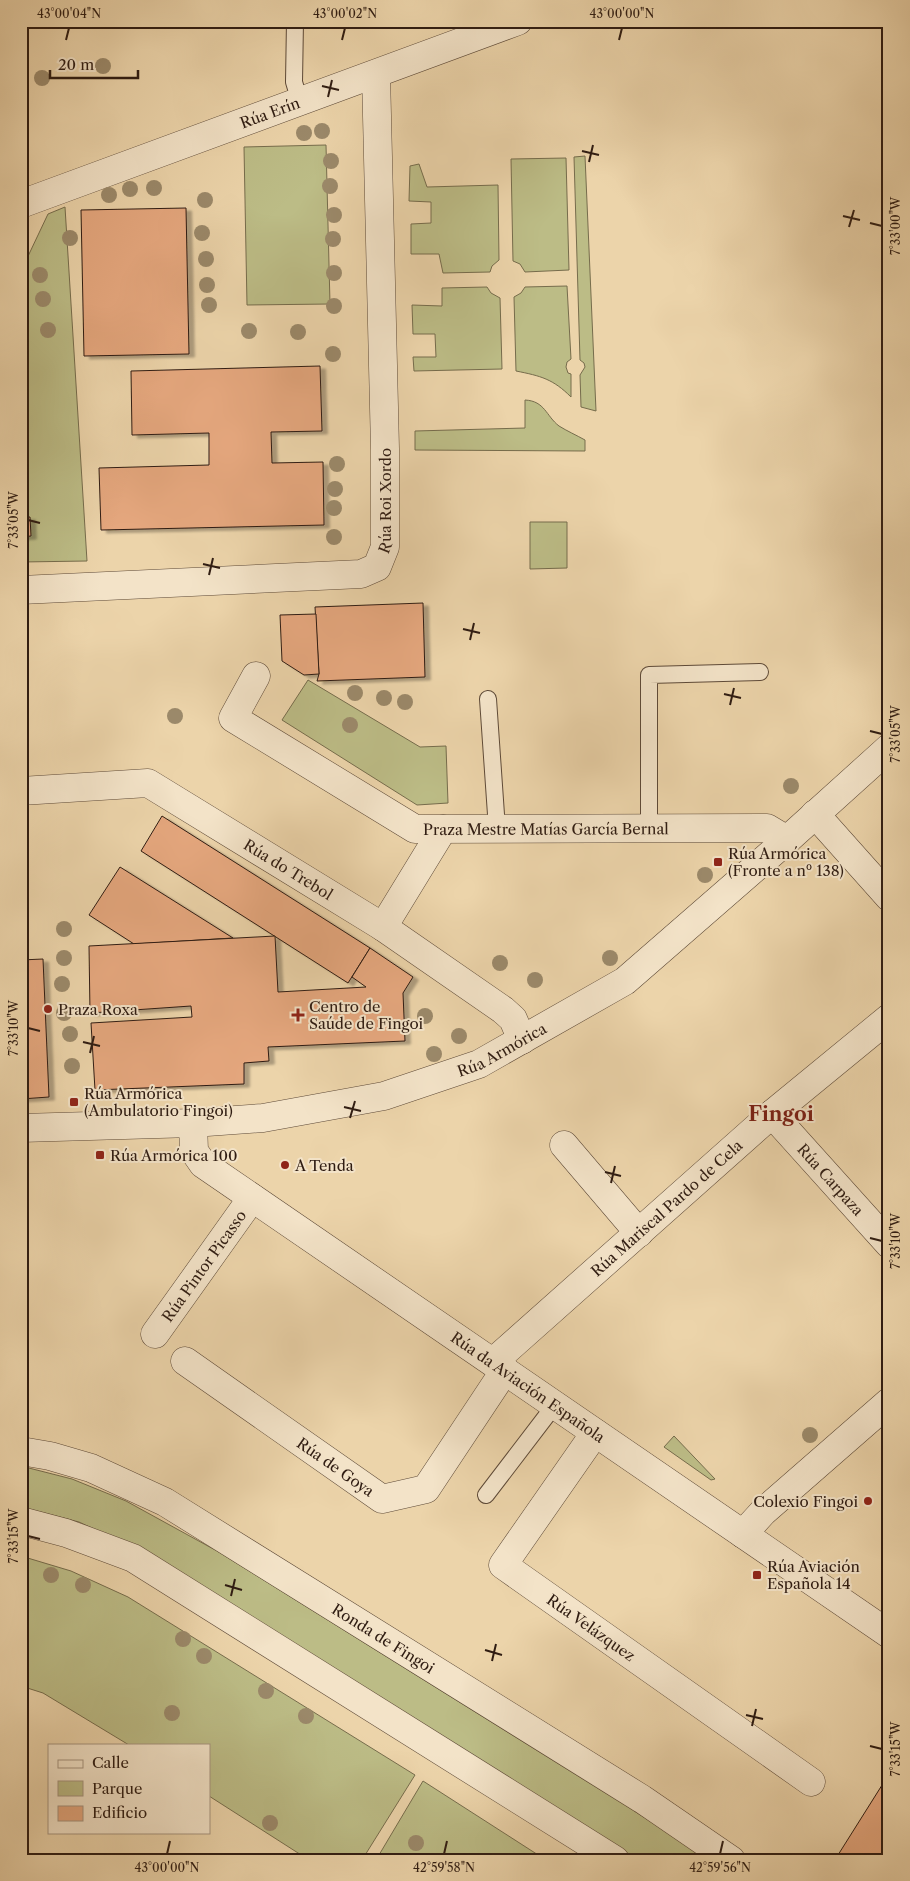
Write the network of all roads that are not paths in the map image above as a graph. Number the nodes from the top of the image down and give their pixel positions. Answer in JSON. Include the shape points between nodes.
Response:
{"nodes":[{"id":1,"x":295,"y":21,"type":"edge"},
{"id":2,"x":518,"y":21,"type":"edge"},
{"id":3,"x":376,"y":74,"type":"junction"},
{"id":4,"x":300,"y":102,"type":"junction"},
{"id":5,"x":21,"y":204,"type":"edge"},
{"id":6,"x":21,"y":590,"type":"edge"},
{"id":7,"x":760,"y":672,"type":"dead end"},
{"id":8,"x":256,"y":676,"type":"dead end"},
{"id":9,"x":488,"y":698,"type":"dead end"},
{"id":10,"x":889,"y":748,"type":"edge"},
{"id":11,"x":21,"y":791,"type":"edge"},
{"id":12,"x":815,"y":814,"type":"junction"},
{"id":13,"x":649,"y":827,"type":"junction"},
{"id":14,"x":443,"y":829,"type":"junction"},
{"id":15,"x":497,"y":829,"type":"junction"},
{"id":16,"x":787,"y":840,"type":"junction"},
{"id":17,"x":889,"y":897,"type":"edge"},
{"id":18,"x":383,"y":927,"type":"junction"},
{"id":19,"x":889,"y":1018,"type":"edge"},
{"id":20,"x":522,"y":1040,"type":"junction"},
{"id":21,"x":772,"y":1114,"type":"junction"},
{"id":22,"x":192,"y":1123,"type":"junction"},
{"id":23,"x":21,"y":1128,"type":"edge"},
{"id":24,"x":564,"y":1144,"type":"dead end"},
{"id":25,"x":252,"y":1198,"type":"junction"},
{"id":26,"x":638,"y":1233,"type":"junction"},
{"id":27,"x":889,"y":1244,"type":"edge"},
{"id":28,"x":155,"y":1334,"type":"dead end"},
{"id":29,"x":184,"y":1361,"type":"dead end"},
{"id":30,"x":499,"y":1366,"type":"junction"},
{"id":31,"x":889,"y":1402,"type":"edge"},
{"id":32,"x":554,"y":1406,"type":"junction"},
{"id":33,"x":595,"y":1433,"type":"junction"},
{"id":34,"x":21,"y":1451,"type":"edge"},
{"id":35,"x":486,"y":1496,"type":"dead end"},
{"id":36,"x":21,"y":1521,"type":"edge"},
{"id":37,"x":743,"y":1534,"type":"junction"},
{"id":38,"x":889,"y":1634,"type":"edge"},
{"id":39,"x":811,"y":1782,"type":"dead end"},
{"id":40,"x":615,"y":1860,"type":"edge"},
{"id":41,"x":731,"y":1860,"type":"edge"}],
"edges":[{"from":1,"to":4,"type":"lane","via":[[294,82]]},
{"from":2,"to":3,"type":"street","name":"Rúa Erín"},
{"from":3,"to":4,"type":"street","name":"Rúa Erín"},
{"from":3,"to":6,"type":"street","name":"Rúa Roi Xordo","via":[[385,450],[384,547],[377,567],[361,574]]},
{"from":4,"to":5,"type":"street","name":"Rúa Erín"},
{"from":7,"to":13,"type":"lane","via":[[649,675]]},
{"from":8,"to":14,"type":"street","name":"Praza Mestre Matías García Bernal","via":[[233,718],[415,830]]},
{"from":9,"to":15,"type":"lane"},
{"from":10,"to":12,"type":"street","name":"Rúa Armórica"},
{"from":11,"to":18,"type":"street","name":"Rúa do Trebol","via":[[148,783]]},
{"from":12,"to":16,"type":"street","name":"Rúa Armórica"},
{"from":12,"to":17,"type":"street"},
{"from":13,"to":15,"type":"street","name":"Praza Mestre Matías García Bernal"},
{"from":13,"to":16,"type":"street","name":"Praza Mestre Matías García Bernal","via":[[767,828]]},
{"from":14,"to":15,"type":"street","name":"Praza Mestre Matías García Bernal"},
{"from":14,"to":18,"type":"street"},
{"from":16,"to":20,"type":"street","name":"Rúa Armórica","via":[[625,980]]},
{"from":18,"to":20,"type":"street","name":"Rúa do Trebol","via":[[513,1019]]},
{"from":19,"to":21,"type":"street","name":"Rúa Mariscal Pardo de Cela"},
{"from":20,"to":22,"type":"street","name":"Rúa Armórica","via":[[479,1064],[384,1096],[263,1118]]},
{"from":21,"to":26,"type":"street","name":"Rúa Mariscal Pardo de Cela"},
{"from":21,"to":27,"type":"street","name":"Rúa Carpaza"},
{"from":22,"to":23,"type":"street","name":"Rúa Armórica"},
{"from":22,"to":25,"type":"street","name":"Rúa da Aviación Española","via":[[194,1151],[203,1164]]},
{"from":24,"to":26,"type":"street"},
{"from":25,"to":28,"type":"street","name":"Rúa Pintor Picasso"},
{"from":25,"to":30,"type":"street","name":"Rúa da Aviación Española"},
{"from":26,"to":30,"type":"street","name":"Rúa Mariscal Pardo de Cela"},
{"from":29,"to":30,"type":"street","name":"Rúa de Goya","via":[[382,1499],[426,1489]]},
{"from":30,"to":32,"type":"street","name":"Rúa da Aviación Española"},
{"from":31,"to":37,"type":"street","via":[[763,1512]]},
{"from":32,"to":33,"type":"street","name":"Rúa da Aviación Española"},
{"from":32,"to":35,"type":"lane"},
{"from":33,"to":37,"type":"street","name":"Rúa da Aviación Española"},
{"from":33,"to":39,"type":"street","name":"Rúa Velázquez","via":[[503,1565]]},
{"from":34,"to":41,"type":"street","name":"Ronda de Fingoi","via":[[91,1468],[165,1502],[642,1799]]},
{"from":36,"to":40,"type":"street","via":[[66,1533],[134,1558]]},
{"from":37,"to":38,"type":"street","name":"Rúa da Aviación Española"}]}
